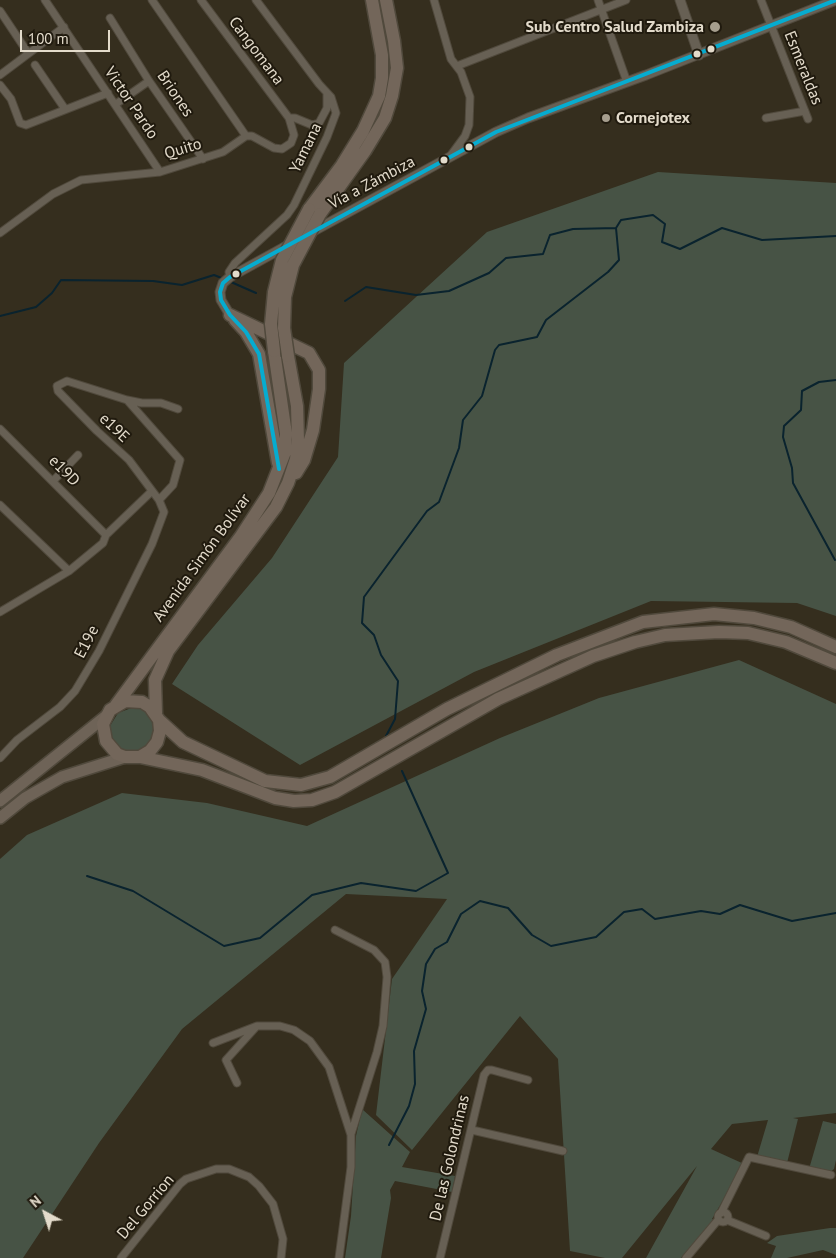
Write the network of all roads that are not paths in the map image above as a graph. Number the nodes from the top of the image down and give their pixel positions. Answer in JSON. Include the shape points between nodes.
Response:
{"nodes":[{"id":1,"x":45,"y":0,"type":"edge"},
{"id":2,"x":152,"y":0,"type":"edge"},
{"id":3,"x":201,"y":0,"type":"edge"},
{"id":4,"x":256,"y":0,"type":"edge"},
{"id":5,"x":372,"y":0,"type":"edge"},
{"id":6,"x":386,"y":0,"type":"edge"},
{"id":7,"x":434,"y":0,"type":"edge"},
{"id":8,"x":598,"y":0,"type":"edge"},
{"id":9,"x":626,"y":0,"type":"edge"},
{"id":10,"x":680,"y":0,"type":"edge"},
{"id":11,"x":762,"y":0,"type":"edge"},
{"id":12,"x":836,"y":0,"type":"edge"},
{"id":13,"x":602,"y":10,"type":"junction"},
{"id":14,"x":0,"y":11,"type":"edge"},
{"id":15,"x":110,"y":18,"type":"dead end"},
{"id":16,"x":64,"y":27,"type":"junction"},
{"id":17,"x":771,"y":27,"type":"junction"},
{"id":18,"x":28,"y":53,"type":"junction"},
{"id":19,"x":699,"y":55,"type":"junction"},
{"id":20,"x":35,"y":65,"type":"dead end"},
{"id":21,"x":457,"y":66,"type":"junction"},
{"id":22,"x":0,"y":75,"type":"edge"},
{"id":23,"x":149,"y":81,"type":"junction"},
{"id":24,"x":627,"y":82,"type":"junction"},
{"id":25,"x":1,"y":88,"type":"edge"},
{"id":26,"x":108,"y":93,"type":"junction"},
{"id":27,"x":327,"y":94,"type":"junction"},
{"id":28,"x":116,"y":104,"type":"junction"},
{"id":29,"x":65,"y":109,"type":"junction"},
{"id":30,"x":805,"y":111,"type":"junction"},
{"id":31,"x":288,"y":118,"type":"junction"},
{"id":32,"x":766,"y":118,"type":"dead end"},
{"id":33,"x":808,"y":119,"type":"dead end"},
{"id":34,"x":246,"y":136,"type":"junction"},
{"id":35,"x":203,"y":159,"type":"junction"},
{"id":36,"x":448,"y":159,"type":"junction"},
{"id":37,"x":160,"y":172,"type":"junction"},
{"id":38,"x":314,"y":212,"type":"junction"},
{"id":39,"x":0,"y":233,"type":"edge"},
{"id":40,"x":230,"y":277,"type":"junction"},
{"id":41,"x":230,"y":315,"type":"junction"},
{"id":42,"x":127,"y":400,"type":"junction"},
{"id":43,"x":178,"y":409,"type":"dead end"},
{"id":44,"x":0,"y":429,"type":"edge"},
{"id":45,"x":78,"y":455,"type":"dead end"},
{"id":46,"x":280,"y":469,"type":"junction"},
{"id":47,"x":54,"y":480,"type":"junction"},
{"id":48,"x":288,"y":483,"type":"junction"},
{"id":49,"x":152,"y":491,"type":"junction"},
{"id":50,"x":159,"y":500,"type":"junction"},
{"id":51,"x":0,"y":505,"type":"edge"},
{"id":52,"x":164,"y":512,"type":"joint"},
{"id":53,"x":106,"y":535,"type":"junction"},
{"id":54,"x":69,"y":571,"type":"junction"},
{"id":55,"x":0,"y":612,"type":"edge"},
{"id":56,"x":179,"y":618,"type":"junction"},
{"id":57,"x":836,"y":647,"type":"edge"},
{"id":58,"x":836,"y":663,"type":"edge"},
{"id":59,"x":116,"y":705,"type":"junction"},
{"id":60,"x":157,"y":716,"type":"junction"},
{"id":61,"x":101,"y":720,"type":"junction"},
{"id":62,"x":125,"y":757,"type":"junction"},
{"id":63,"x":140,"y":757,"type":"junction"},
{"id":64,"x":0,"y":758,"type":"edge"},
{"id":65,"x":0,"y":801,"type":"edge"},
{"id":66,"x":0,"y":818,"type":"edge"},
{"id":67,"x":335,"y":930,"type":"dead end"},
{"id":68,"x":257,"y":1026,"type":"junction"},
{"id":69,"x":213,"y":1043,"type":"dead end"},
{"id":70,"x":528,"y":1080,"type":"dead end"},
{"id":71,"x":237,"y":1083,"type":"dead end"},
{"id":72,"x":472,"y":1130,"type":"junction"},
{"id":73,"x":351,"y":1134,"type":"junction"},
{"id":74,"x":563,"y":1151,"type":"dead end"},
{"id":75,"x":831,"y":1175,"type":"dead end"},
{"id":76,"x":720,"y":1216,"type":"junction"},
{"id":77,"x":766,"y":1236,"type":"dead end"},
{"id":78,"x":121,"y":1258,"type":"edge"},
{"id":79,"x":281,"y":1258,"type":"edge"},
{"id":80,"x":339,"y":1258,"type":"edge"},
{"id":81,"x":440,"y":1258,"type":"edge"},
{"id":82,"x":686,"y":1258,"type":"edge"}],
"edges":[{"from":1,"to":16,"type":"street","name":"Victor Pardo"},
{"from":2,"to":34,"type":"street"},
{"from":3,"to":31,"type":"street","name":"Cangomana"},
{"from":4,"to":27,"type":"street","name":"Yamana"},
{"from":5,"to":38,"type":"highway","name":"Avenida Simón Bolívar","via":[[382,55],[379,96],[363,131]]},
{"from":6,"to":38,"type":"highway","name":"Avenida Simón Bolívar","via":[[397,68],[392,96],[384,118],[365,151]]},
{"from":7,"to":21,"type":"street","via":[[451,59]]},
{"from":8,"to":13,"type":"street"},
{"from":9,"to":13,"type":"street"},
{"from":10,"to":19,"type":"street"},
{"from":11,"to":17,"type":"street","name":"Esmeraldas"},
{"from":12,"to":17,"type":"street"},
{"from":13,"to":21,"type":"street"},
{"from":13,"to":24,"type":"street"},
{"from":14,"to":18,"type":"street"},
{"from":15,"to":23,"type":"street","name":"Briones"},
{"from":16,"to":18,"type":"street"},
{"from":16,"to":26,"type":"street","name":"Victor Pardo"},
{"from":17,"to":19,"type":"street"},
{"from":17,"to":30,"type":"street","name":"Esmeraldas"},
{"from":18,"to":22,"type":"street"},
{"from":19,"to":24,"type":"street"},
{"from":20,"to":29,"type":"street"},
{"from":21,"to":36,"type":"street","via":[[468,87],[469,125]]},
{"from":23,"to":28,"type":"street"},
{"from":23,"to":35,"type":"street","name":"Briones"},
{"from":24,"to":36,"type":"street","name":"Vía a Zámbiza","via":[[528,118]]},
{"from":25,"to":29,"type":"street","via":[[11,99],[23,125]]},
{"from":26,"to":28,"type":"street","name":"Victor Pardo"},
{"from":26,"to":29,"type":"street"},
{"from":27,"to":31,"type":"street","via":[[327,108],[319,123],[312,125]]},
{"from":27,"to":40,"type":"street","name":"Yamana","via":[[335,106],[334,121],[294,205],[235,263],[229,272]]},
{"from":28,"to":37,"type":"street","name":"Victor Pardo"},
{"from":30,"to":32,"type":"street"},
{"from":30,"to":33,"type":"street","name":"Esmeraldas"},
{"from":31,"to":34,"type":"street","via":[[294,135],[291,143],[282,149]]},
{"from":34,"to":35,"type":"street","name":"Quito","via":[[223,152]]},
{"from":35,"to":37,"type":"street","name":"Quito"},
{"from":36,"to":40,"type":"street","name":"Vía a Zámbiza"},
{"from":37,"to":39,"type":"street","name":"Quito","via":[[81,180],[53,194]]},
{"from":38,"to":46,"type":"highway","name":"Avenida Simón Bolívar","bridge":true,"via":[[282,260],[274,292],[271,324],[286,434]]},
{"from":38,"to":48,"type":"highway","name":"Avenida Simón Bolívar","bridge":true,"via":[[293,265],[285,297],[284,328],[297,406],[298,440],[296,460]]},
{"from":40,"to":41,"type":"street","via":[[220,292]]},
{"from":41,"to":46,"type":"highway","via":[[260,354]]},
{"from":41,"to":48,"type":"highway","via":[[309,353],[319,370],[319,389],[309,445],[298,471]]},
{"from":42,"to":43,"type":"street","via":[[161,402]]},
{"from":42,"to":49,"type":"street","name":"e19E","via":[[67,381],[57,386],[58,391],[129,460]]},
{"from":42,"to":50,"type":"street","via":[[180,460],[173,484]]},
{"from":44,"to":47,"type":"street","name":"e19D"},
{"from":45,"to":47,"type":"street"},
{"from":46,"to":56,"type":"highway","name":"Avenida Simón Bolívar","via":[[251,522]]},
{"from":47,"to":53,"type":"street","name":"e19D"},
{"from":48,"to":60,"type":"highway","name":"Avenida Simón Bolívar","via":[[276,507],[160,665],[156,680]]},
{"from":49,"to":50,"type":"street","name":"e19E"},
{"from":49,"to":53,"type":"street"},
{"from":50,"to":52,"type":"street","name":"e19E"},
{"from":51,"to":54,"type":"street"},
{"from":52,"to":64,"type":"street","name":"E19e","via":[[152,544],[99,651],[75,691]]},
{"from":53,"to":54,"type":"street","via":[[103,543]]},
{"from":54,"to":55,"type":"street"},
{"from":56,"to":59,"type":"highway","name":"Avenida Simón Bolívar"},
{"from":56,"to":61,"type":"highway","via":[[162,633],[101,710]]},
{"from":57,"to":60,"type":"highway","via":[[791,627],[754,618],[714,614],[643,622],[557,655],[447,709],[330,777],[301,785],[265,781],[239,770],[183,742]]},
{"from":58,"to":63,"type":"highway","via":[[786,642],[748,633],[665,635],[635,642],[593,656],[498,699],[335,792],[312,800],[275,798],[202,770]]},
{"from":59,"to":60,"type":"highway","via":[[133,700],[142,702]]},
{"from":59,"to":61,"type":"highway"},
{"from":60,"to":63,"type":"highway","via":[[160,731],[157,742]]},
{"from":61,"to":62,"type":"highway","via":[[110,749]]},
{"from":61,"to":65,"type":"main road"},
{"from":62,"to":63,"type":"highway"},
{"from":62,"to":66,"type":"main road","via":[[62,777],[25,798]]},
{"from":67,"to":73,"type":"street","via":[[374,950],[385,962],[387,977],[378,1052]]},
{"from":68,"to":69,"type":"street"},
{"from":68,"to":71,"type":"street","via":[[226,1060]]},
{"from":68,"to":73,"type":"street","via":[[280,1026],[294,1030],[310,1041],[328,1066]]},
{"from":70,"to":72,"type":"street","name":"De las Golondrinas","via":[[488,1070],[484,1075]]},
{"from":72,"to":74,"type":"street"},
{"from":72,"to":81,"type":"street","name":"De las Golondrinas"},
{"from":73,"to":80,"type":"street","via":[[351,1167]]},
{"from":75,"to":76,"type":"street","via":[[749,1157]]},
{"from":76,"to":77,"type":"street","via":[[727,1214],[727,1220]]},
{"from":76,"to":82,"type":"street"},
{"from":78,"to":79,"type":"street","name":"Del Gorrion","via":[[180,1184],[216,1169],[229,1169],[249,1177],[273,1204],[283,1238]]}]}
